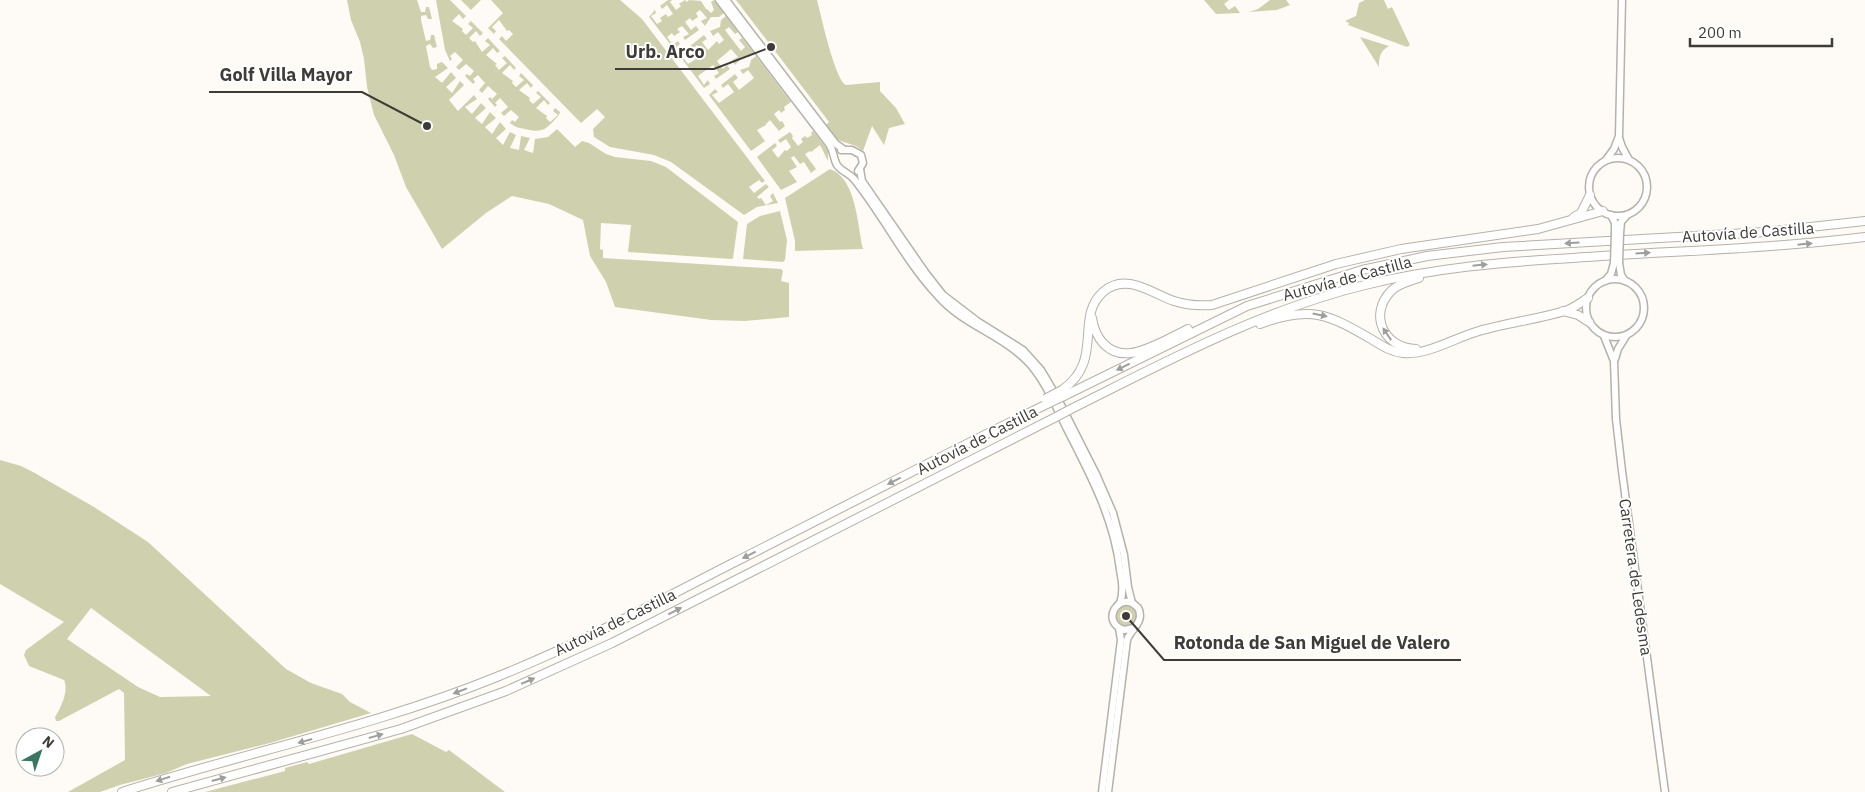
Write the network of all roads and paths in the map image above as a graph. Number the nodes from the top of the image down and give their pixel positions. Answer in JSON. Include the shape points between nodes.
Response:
{"nodes":[{"id":1,"x":719,"y":0,"type":"edge"},
{"id":2,"x":726,"y":0,"type":"edge"},
{"id":3,"x":1622,"y":0,"type":"edge"},
{"id":4,"x":1619,"y":136,"type":"junction"},
{"id":5,"x":843,"y":149,"type":"junction"},
{"id":6,"x":836,"y":156,"type":"junction"},
{"id":7,"x":1606,"y":160,"type":"junction"},
{"id":8,"x":1629,"y":160,"type":"junction"},
{"id":9,"x":860,"y":168,"type":"junction"},
{"id":10,"x":850,"y":174,"type":"junction"},
{"id":11,"x":1590,"y":195,"type":"junction"},
{"id":12,"x":1602,"y":212,"type":"junction"},
{"id":13,"x":1611,"y":215,"type":"junction"},
{"id":14,"x":1627,"y":215,"type":"junction"},
{"id":15,"x":1865,"y":220,"type":"edge"},
{"id":16,"x":1566,"y":222,"type":"junction"},
{"id":17,"x":1617,"y":233,"type":"junction"},
{"id":18,"x":1865,"y":237,"type":"edge"},
{"id":19,"x":1616,"y":263,"type":"junction"},
{"id":20,"x":1461,"y":267,"type":"junction"},
{"id":21,"x":1362,"y":270,"type":"junction"},
{"id":22,"x":1606,"y":281,"type":"junction"},
{"id":23,"x":1625,"y":281,"type":"junction"},
{"id":24,"x":1588,"y":298,"type":"junction"},
{"id":25,"x":1563,"y":311,"type":"junction"},
{"id":26,"x":1092,"y":313,"type":"junction"},
{"id":27,"x":1589,"y":322,"type":"junction"},
{"id":28,"x":1604,"y":336,"type":"junction"},
{"id":29,"x":1626,"y":336,"type":"junction"},
{"id":30,"x":1447,"y":342,"type":"junction"},
{"id":31,"x":1184,"y":353,"type":"junction"},
{"id":32,"x":1614,"y":361,"type":"junction"},
{"id":33,"x":1063,"y":393,"type":"junction"},
{"id":34,"x":1120,"y":603,"type":"junction"},
{"id":35,"x":1132,"y":603,"type":"junction"},
{"id":36,"x":1120,"y":628,"type":"junction"},
{"id":37,"x":1134,"y":628,"type":"junction"},
{"id":38,"x":122,"y":792,"type":"edge"},
{"id":39,"x":172,"y":792,"type":"edge"},
{"id":40,"x":1102,"y":792,"type":"edge"},
{"id":41,"x":1108,"y":792,"type":"edge"},
{"id":42,"x":1665,"y":792,"type":"edge"}],
"edges":[{"from":1,"to":6,"type":"main road"},
{"from":2,"to":5,"type":"main road","via":[[827,134]]},
{"from":3,"to":4,"type":"main road"},
{"from":4,"to":7,"type":"main road"},
{"from":4,"to":8,"type":"main road"},
{"from":5,"to":6,"type":"main road"},
{"from":5,"to":9,"type":"main road","via":[[861,156],[863,163]]},
{"from":6,"to":10,"type":"main road","via":[[837,164]]},
{"from":7,"to":8,"type":"main road"},
{"from":7,"to":11,"type":"main road","via":[[1591,178]]},
{"from":8,"to":14,"type":"main road","via":[[1641,168],[1648,187],[1640,207]]},
{"from":9,"to":10,"type":"main road"},
{"from":9,"to":35,"type":"main road","via":[[862,181],[943,295],[1023,350],[1045,376],[1113,513]]},
{"from":10,"to":34,"type":"main road","via":[[938,296],[962,318],[1020,354],[1037,374],[1092,476],[1108,515],[1119,558],[1123,595]]},
{"from":11,"to":12,"type":"main road"},
{"from":11,"to":16,"type":"highway","via":[[1580,213]]},
{"from":12,"to":13,"type":"main road"},
{"from":12,"to":16,"type":"highway"},
{"from":13,"to":14,"type":"main road"},
{"from":13,"to":17,"type":"main road"},
{"from":14,"to":17,"type":"main road"},
{"from":15,"to":21,"type":"highway","name":"Autovía de Castilla","one_way":true,"via":[[1764,232],[1504,247],[1427,256]]},
{"from":16,"to":26,"type":"highway","via":[[1401,249],[1345,262],[1212,305],[1174,301],[1125,283],[1103,293]]},
{"from":17,"to":19,"type":"main road","bridge":true},
{"from":20,"to":18,"type":"highway","name":"Autovía de Castilla","one_way":true,"via":[[1516,261],[1764,248]]},
{"from":19,"to":22,"type":"main road"},
{"from":19,"to":23,"type":"main road"},
{"from":30,"to":20,"type":"highway","one_way":true,"via":[[1421,349],[1396,345],[1385,333],[1380,313],[1385,299],[1400,284]]},
{"from":20,"to":31,"type":"highway","name":"Autovía de Castilla","via":[[1365,284],[1312,299],[1270,314]]},
{"from":21,"to":26,"type":"highway","via":[[1306,283],[1245,304],[1131,353],[1114,351],[1100,340],[1095,333]]},
{"from":21,"to":33,"type":"highway","name":"Autovía de Castilla","one_way":true,"via":[[1247,306]]},
{"from":22,"to":23,"type":"main road"},
{"from":22,"to":24,"type":"main road","via":[[1592,290]]},
{"from":23,"to":29,"type":"main road","via":[[1638,290],[1644,302],[1638,328]]},
{"from":24,"to":25,"type":"highway"},
{"from":24,"to":27,"type":"main road"},
{"from":25,"to":27,"type":"highway"},
{"from":25,"to":30,"type":"highway","via":[[1513,321]]},
{"from":26,"to":33,"type":"highway","via":[[1082,369]]},
{"from":27,"to":28,"type":"main road"},
{"from":28,"to":29,"type":"main road"},
{"from":28,"to":32,"type":"main road","name":"Carretera de Ledesma"},
{"from":29,"to":32,"type":"main road","name":"Carretera de Ledesma"},
{"from":31,"to":30,"type":"highway","one_way":true,"via":[[1272,320],[1309,313],[1332,318],[1401,353],[1422,352]]},
{"from":39,"to":31,"type":"highway","name":"Autovía de Castilla","one_way":true,"bridge":true,"via":[[401,729],[506,691],[612,643]]},
{"from":32,"to":42,"type":"main road","name":"Carretera de Ledesma","via":[[1623,479]]},
{"from":33,"to":38,"type":"highway","name":"Autovía de Castilla","one_way":true,"bridge":true,"via":[[604,629],[499,676],[384,717]]},
{"from":34,"to":35,"type":"main road"},
{"from":34,"to":36,"type":"main road","via":[[1112,612],[1112,619]]},
{"from":35,"to":37,"type":"main road","via":[[1140,612]]},
{"from":36,"to":37,"type":"main road"},
{"from":36,"to":40,"type":"main road"},
{"from":37,"to":41,"type":"main road","via":[[1127,640]]}]}
